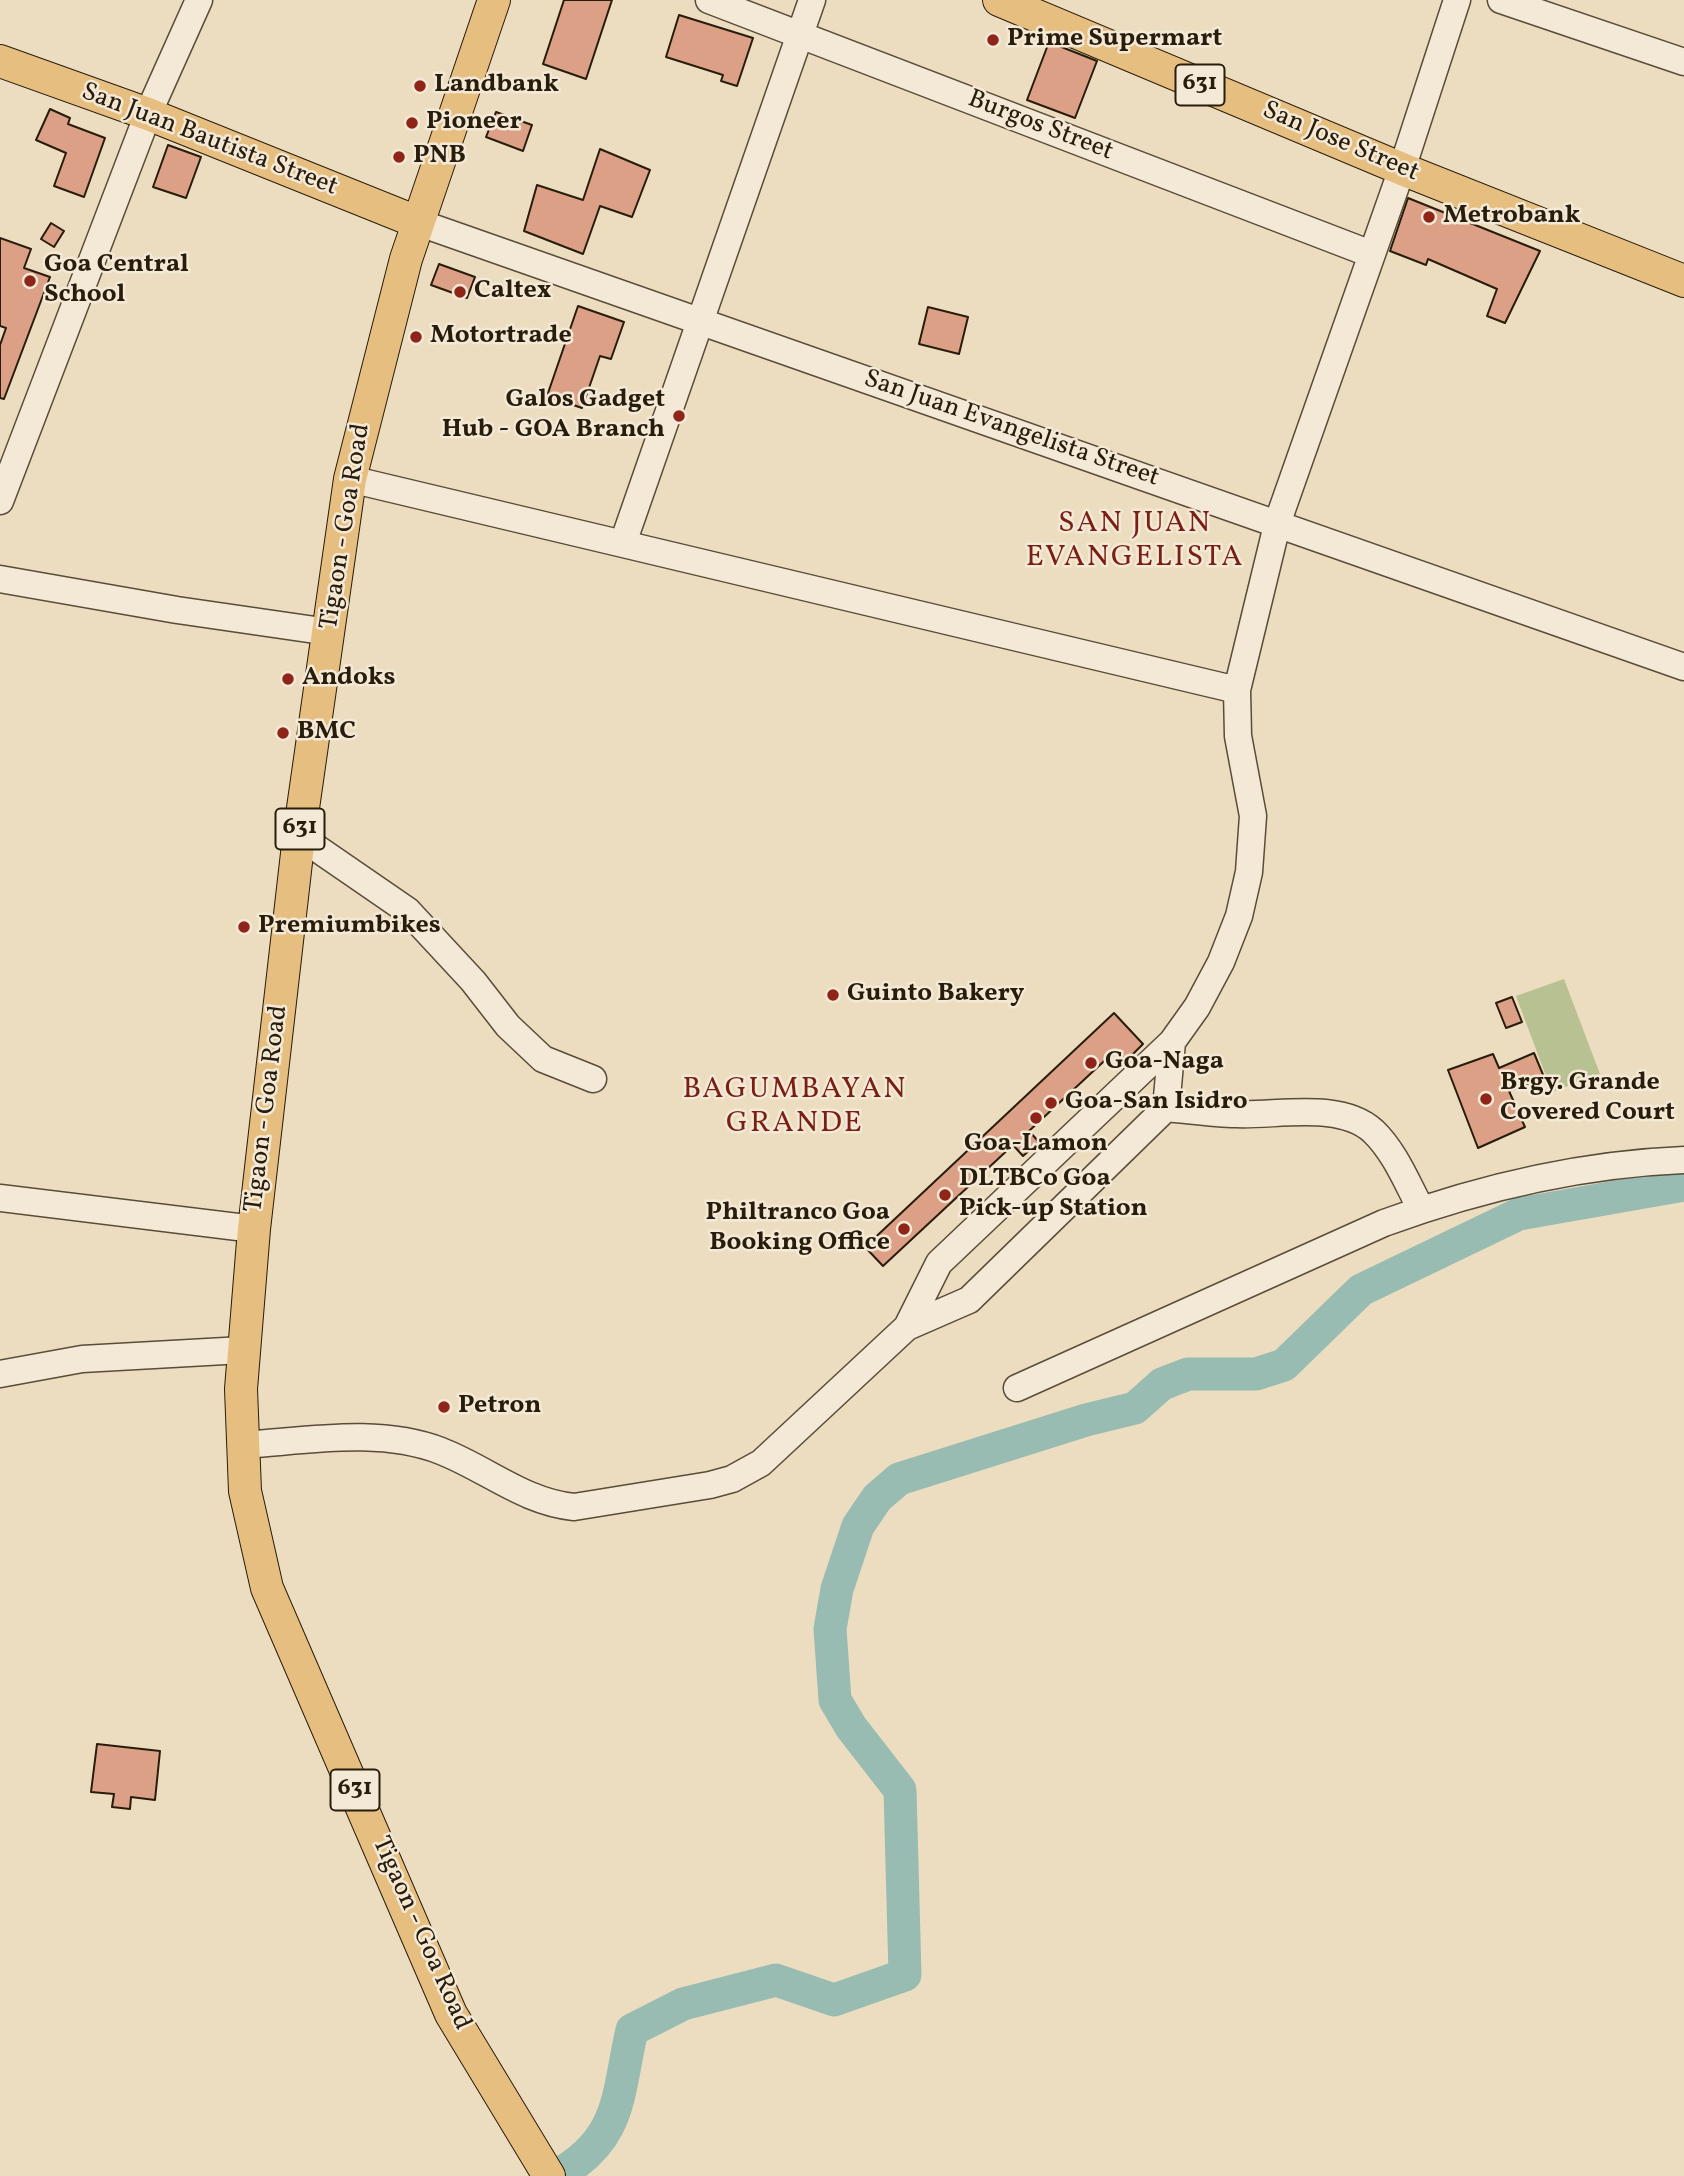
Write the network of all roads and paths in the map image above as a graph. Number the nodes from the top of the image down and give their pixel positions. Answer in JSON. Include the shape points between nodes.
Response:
{"nodes":[{"id":1,"x":199,"y":0,"type":"edge"},
{"id":2,"x":494,"y":0,"type":"edge"},
{"id":3,"x":709,"y":0,"type":"edge"},
{"id":4,"x":812,"y":0,"type":"edge"},
{"id":5,"x":999,"y":0,"type":"edge"},
{"id":6,"x":1457,"y":0,"type":"edge"},
{"id":7,"x":1501,"y":0,"type":"edge"},
{"id":8,"x":800,"y":34,"type":"junction"},
{"id":9,"x":0,"y":61,"type":"edge"},
{"id":10,"x":1684,"y":62,"type":"edge"},
{"id":11,"x":148,"y":114,"type":"junction"},
{"id":12,"x":1402,"y":169,"type":"junction"},
{"id":13,"x":417,"y":222,"type":"junction"},
{"id":14,"x":1371,"y":254,"type":"junction"},
{"id":15,"x":1684,"y":282,"type":"edge"},
{"id":16,"x":699,"y":322,"type":"junction"},
{"id":17,"x":350,"y":479,"type":"junction"},
{"id":18,"x":0,"y":501,"type":"edge"},
{"id":19,"x":1278,"y":521,"type":"junction"},
{"id":20,"x":623,"y":543,"type":"junction"},
{"id":21,"x":0,"y":579,"type":"edge"},
{"id":22,"x":329,"y":632,"type":"junction"},
{"id":23,"x":1684,"y":667,"type":"edge"},
{"id":24,"x":1237,"y":690,"type":"junction"},
{"id":25,"x":299,"y":836,"type":"junction"},
{"id":26,"x":1172,"y":1042,"type":"junction"},
{"id":27,"x":593,"y":1079,"type":"dead end"},
{"id":28,"x":1166,"y":1108,"type":"junction"},
{"id":29,"x":1684,"y":1160,"type":"edge"},
{"id":30,"x":0,"y":1198,"type":"edge"},
{"id":31,"x":1421,"y":1209,"type":"junction"},
{"id":32,"x":254,"y":1229,"type":"junction"},
{"id":33,"x":907,"y":1327,"type":"junction"},
{"id":34,"x":243,"y":1350,"type":"junction"},
{"id":35,"x":0,"y":1374,"type":"edge"},
{"id":36,"x":1017,"y":1388,"type":"dead end"},
{"id":37,"x":243,"y":1446,"type":"junction"},
{"id":38,"x":549,"y":2176,"type":"edge"}],
"edges":[{"from":1,"to":11,"type":"street"},
{"from":2,"to":13,"type":"main road","name":"Tigaon - Goa Road","number":"631"},
{"from":3,"to":8,"type":"street","name":"Burgos Street"},
{"from":4,"to":8,"type":"street"},
{"from":5,"to":12,"type":"main road","name":"San Jose Street","number":"631"},
{"from":6,"to":12,"type":"street"},
{"from":7,"to":10,"type":"street"},
{"from":8,"to":14,"type":"street","name":"Burgos Street"},
{"from":8,"to":16,"type":"street"},
{"from":9,"to":11,"type":"main road","name":"San Juan Bautista Street"},
{"from":11,"to":13,"type":"main road","name":"San Juan Bautista Street"},
{"from":11,"to":18,"type":"street"},
{"from":12,"to":14,"type":"street"},
{"from":12,"to":15,"type":"main road","name":"San Jose Street","number":"631"},
{"from":13,"to":16,"type":"street","name":"San Juan Evangelista Street"},
{"from":13,"to":17,"type":"main road","name":"Tigaon - Goa Road","number":"631"},
{"from":14,"to":19,"type":"street"},
{"from":16,"to":19,"type":"street","name":"San Juan Evangelista Street"},
{"from":16,"to":20,"type":"street"},
{"from":17,"to":20,"type":"street"},
{"from":17,"to":22,"type":"main road","name":"Tigaon - Goa Road","number":"631"},
{"from":19,"to":23,"type":"street","name":"San Juan Evangelista Street"},
{"from":19,"to":24,"type":"street"},
{"from":20,"to":24,"type":"street"},
{"from":21,"to":22,"type":"street"},
{"from":22,"to":25,"type":"main road","name":"Tigaon - Goa Road","number":"631"},
{"from":24,"to":26,"type":"street","via":[[1238,736],[1253,817],[1249,872],[1239,916],[1221,962]]},
{"from":25,"to":27,"type":"street","via":[[408,911],[508,1026],[543,1059]]},
{"from":25,"to":32,"type":"main road","name":"Tigaon - Goa Road","number":"631"},
{"from":26,"to":28,"type":"street"},
{"from":26,"to":33,"type":"street","via":[[939,1263]]},
{"from":28,"to":31,"type":"street","via":[[1320,1114],[1357,1121],[1383,1143]]},
{"from":28,"to":33,"type":"street","via":[[969,1300]]},
{"from":29,"to":31,"type":"street","via":[[1565,1173]]},
{"from":30,"to":32,"type":"street"},
{"from":31,"to":36,"type":"street"},
{"from":32,"to":34,"type":"main road","name":"Tigaon - Goa Road","number":"631"},
{"from":33,"to":37,"type":"street","via":[[761,1463],[732,1479],[664,1493],[564,1506],[522,1493],[440,1451],[394,1440],[367,1437]]},
{"from":34,"to":35,"type":"street","via":[[82,1359]]},
{"from":34,"to":37,"type":"main road","name":"Tigaon - Goa Road","number":"631"},
{"from":37,"to":38,"type":"main road","name":"Tigaon - Goa Road","number":"631","via":[[245,1491],[267,1588],[451,2014]]}]}
